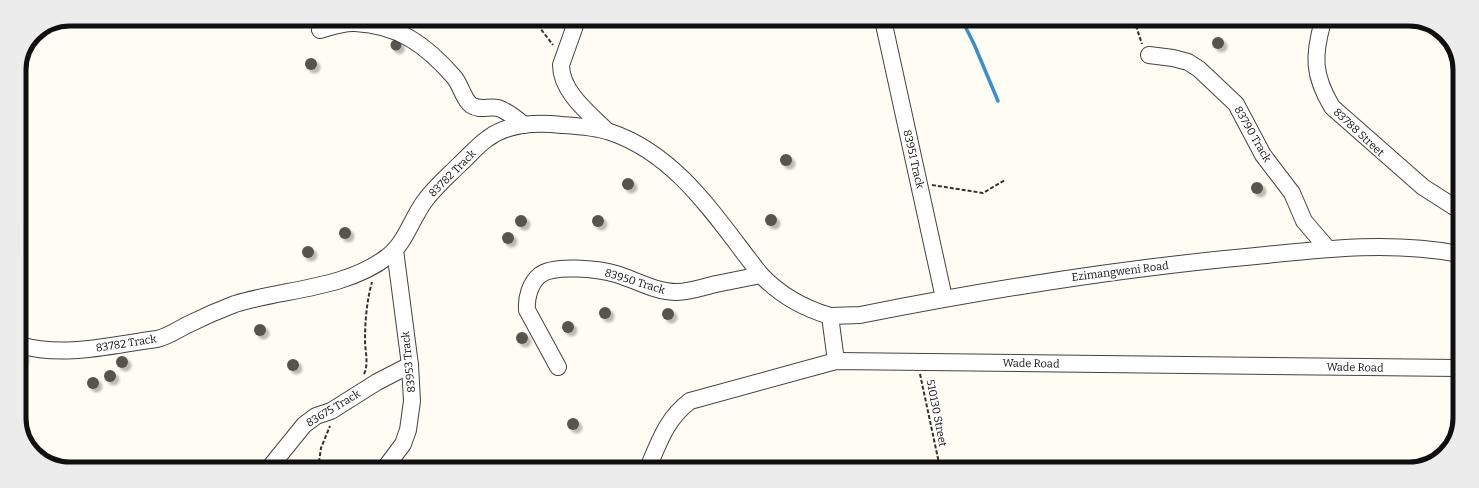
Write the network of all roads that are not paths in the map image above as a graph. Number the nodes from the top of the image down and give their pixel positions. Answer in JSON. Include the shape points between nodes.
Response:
{"nodes":[{"id":1,"x":334,"y":26,"type":"edge"},
{"id":2,"x":378,"y":26,"type":"edge"},
{"id":3,"x":575,"y":26,"type":"edge"},
{"id":4,"x":884,"y":26,"type":"edge"},
{"id":5,"x":1322,"y":26,"type":"edge"},
{"id":6,"x":320,"y":30,"type":"dead end"},
{"id":7,"x":1149,"y":55,"type":"road end"},
{"id":8,"x":524,"y":125,"type":"junction"},
{"id":9,"x":607,"y":131,"type":"junction"},
{"id":10,"x":1453,"y":206,"type":"edge"},
{"id":11,"x":1328,"y":249,"type":"junction"},
{"id":12,"x":395,"y":250,"type":"junction"},
{"id":13,"x":1453,"y":253,"type":"edge"},
{"id":14,"x":761,"y":275,"type":"junction"},
{"id":15,"x":944,"y":298,"type":"junction"},
{"id":16,"x":830,"y":316,"type":"junction"},
{"id":17,"x":26,"y":347,"type":"edge"},
{"id":18,"x":836,"y":361,"type":"junction"},
{"id":19,"x":410,"y":365,"type":"junction"},
{"id":20,"x":558,"y":367,"type":"dead end"},
{"id":21,"x":1453,"y":368,"type":"edge"},
{"id":22,"x":275,"y":462,"type":"edge"},
{"id":23,"x":390,"y":462,"type":"edge"},
{"id":24,"x":651,"y":462,"type":"edge"}],
"edges":[{"from":1,"to":6,"type":"street"},
{"from":2,"to":8,"type":"street","via":[[406,35],[425,48],[453,76],[471,104],[483,109],[498,108]]},
{"from":3,"to":9,"type":"street","via":[[563,57],[563,80],[572,96]]},
{"from":4,"to":15,"type":"street","name":"83951 Track"},
{"from":5,"to":10,"type":"street","name":"83788 Street","via":[[1316,52],[1316,71],[1323,92],[1332,107],[1423,187]]},
{"from":7,"to":11,"type":"street","name":"83790 Track","via":[[1188,62],[1236,104],[1263,155],[1292,193],[1304,221]]},
{"from":8,"to":9,"type":"street","name":"83782 Track","via":[[552,124]]},
{"from":8,"to":12,"type":"street","name":"83782 Track","via":[[498,132],[487,139],[435,188]]},
{"from":9,"to":14,"type":"street","name":"83782 Track","via":[[638,144],[688,183]]},
{"from":11,"to":13,"type":"street","name":"Ezimangweni Road","via":[[1368,246]]},
{"from":11,"to":15,"type":"street","name":"Ezimangweni Road","via":[[1186,262],[1063,278]]},
{"from":12,"to":17,"type":"street","name":"83782 Track","via":[[378,263],[353,276],[236,304],[157,339],[66,352],[48,352]]},
{"from":12,"to":19,"type":"street","name":"83953 Track"},
{"from":14,"to":16,"type":"street","name":"83782 Track","via":[[771,285],[803,306]]},
{"from":14,"to":20,"type":"street","name":"83950 Track","via":[[676,292],[656,289],[615,273],[599,270],[553,270],[541,274],[529,292],[527,310]]},
{"from":15,"to":16,"type":"street","name":"Ezimangweni Road","via":[[860,315]]},
{"from":16,"to":18,"type":"street"},
{"from":18,"to":21,"type":"street","name":"Wade Road"},
{"from":18,"to":24,"type":"street","name":"Wade Road","via":[[690,401],[679,409],[667,424]]},
{"from":19,"to":22,"type":"street","name":"83675 Track","via":[[377,382],[332,411],[311,419]]},
{"from":19,"to":23,"type":"street","name":"83953 Track","via":[[412,401],[408,430],[400,448]]}]}
